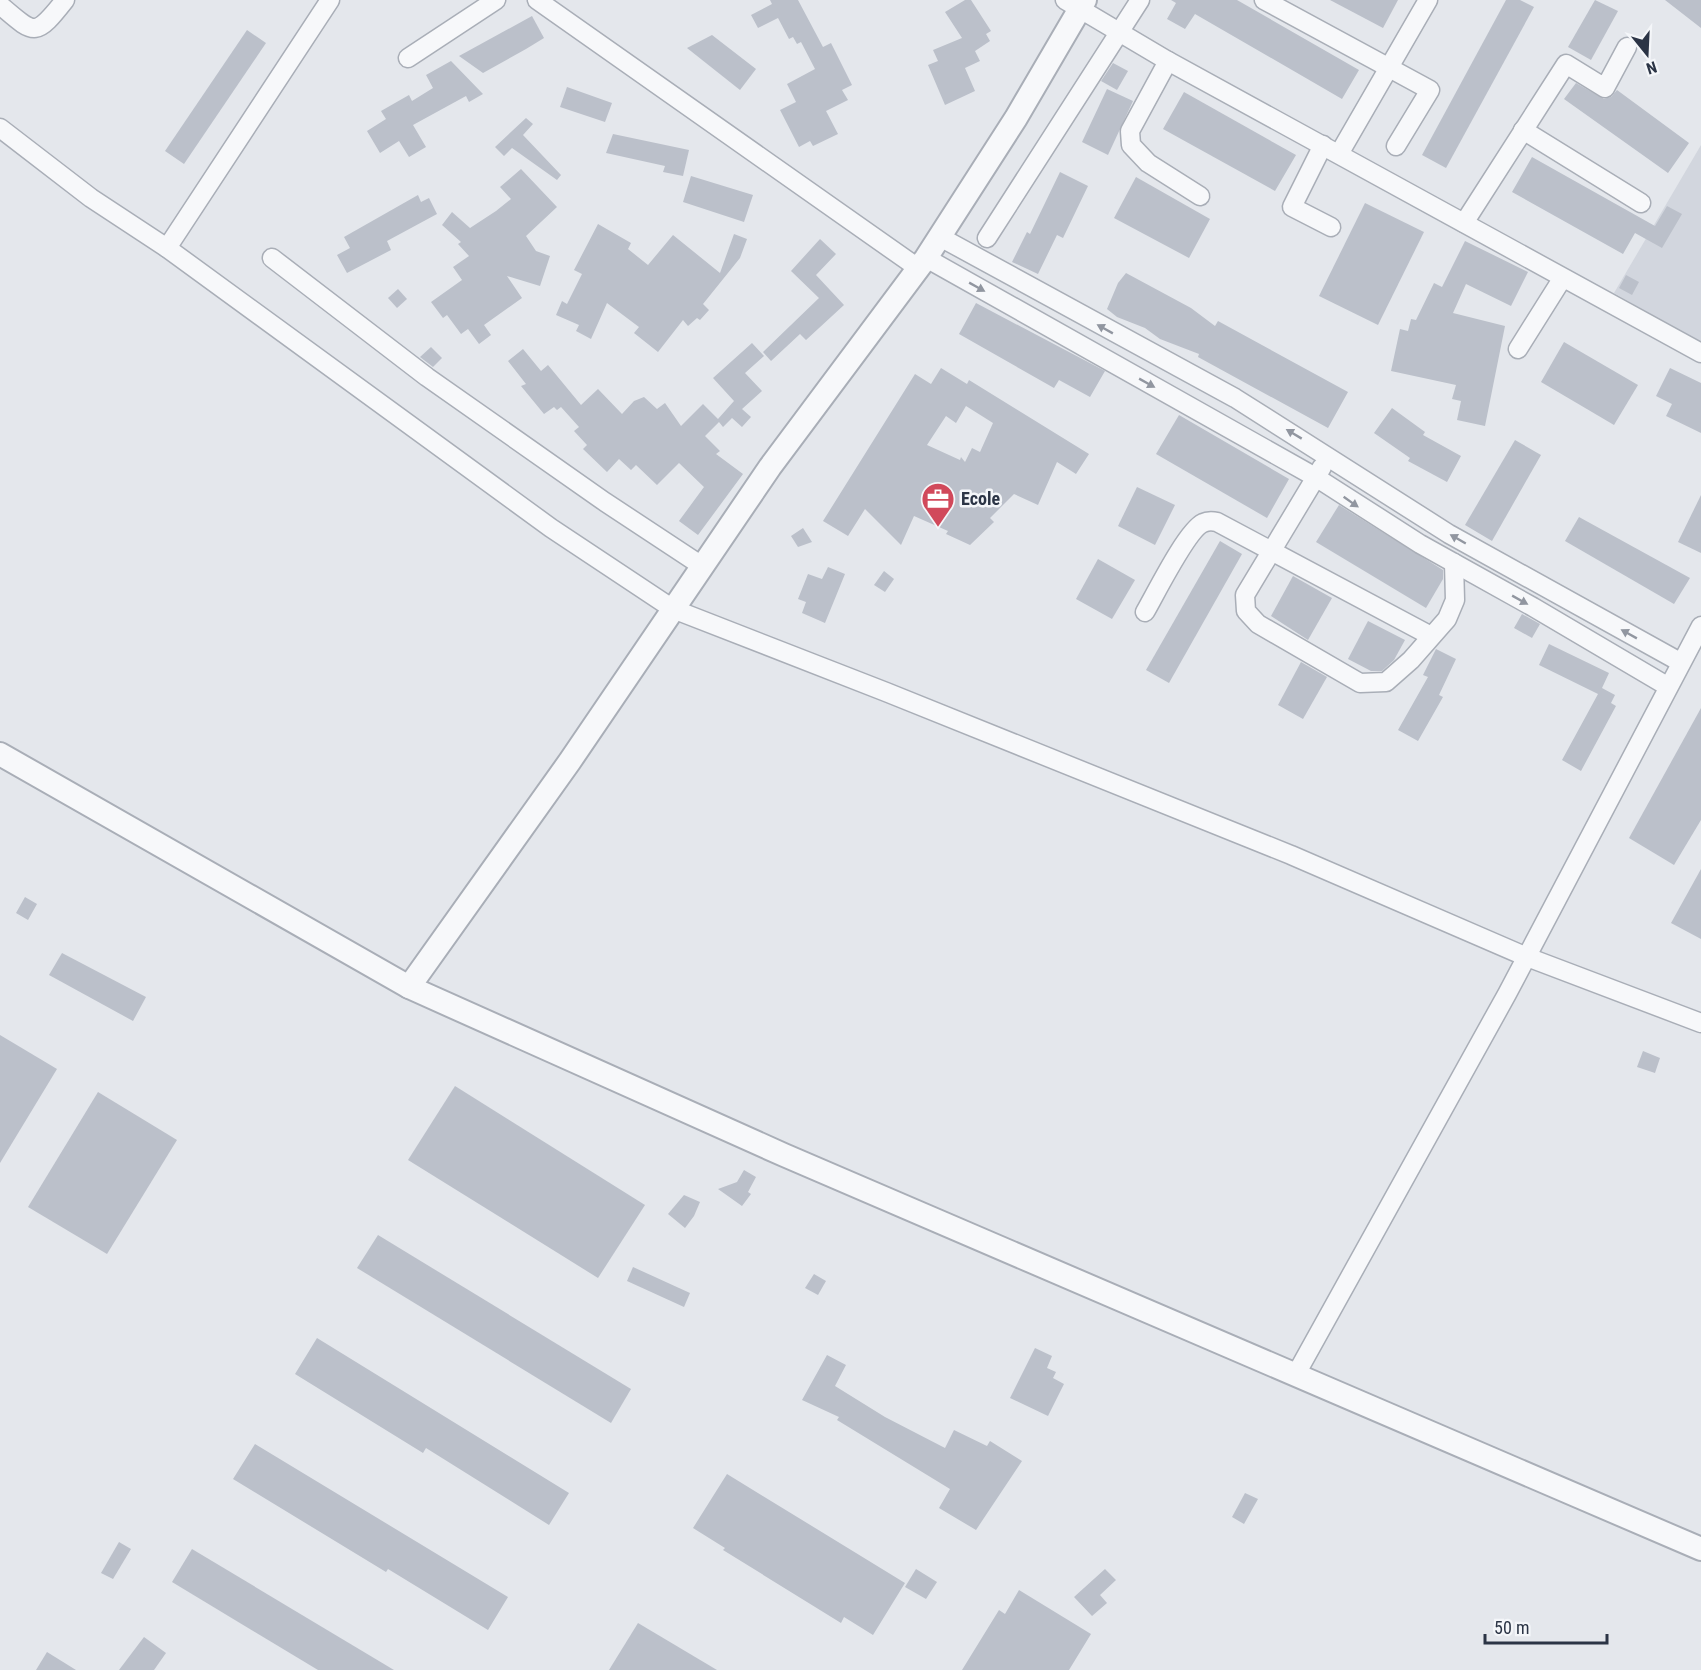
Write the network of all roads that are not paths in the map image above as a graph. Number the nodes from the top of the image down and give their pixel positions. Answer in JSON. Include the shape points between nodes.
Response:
{"nodes":[{"id":1,"x":64,"y":0,"type":"edge"},
{"id":2,"x":330,"y":0,"type":"edge"},
{"id":3,"x":496,"y":0,"type":"edge"},
{"id":4,"x":537,"y":0,"type":"edge"},
{"id":5,"x":1140,"y":0,"type":"edge"},
{"id":6,"x":1264,"y":0,"type":"edge"},
{"id":7,"x":1428,"y":0,"type":"edge"},
{"id":8,"x":1076,"y":3,"type":"edge"},
{"id":9,"x":0,"y":5,"type":"edge"},
{"id":10,"x":1120,"y":34,"type":"junction"},
{"id":11,"x":1627,"y":47,"type":"dead end"},
{"id":12,"x":408,"y":58,"type":"dead end"},
{"id":13,"x":1168,"y":61,"type":"junction"},
{"id":14,"x":1389,"y":67,"type":"junction"},
{"id":15,"x":0,"y":128,"type":"edge"},
{"id":16,"x":1523,"y":130,"type":"junction"},
{"id":17,"x":1396,"y":146,"type":"dead end"},
{"id":18,"x":1331,"y":149,"type":"junction"},
{"id":19,"x":1200,"y":196,"type":"dead end"},
{"id":20,"x":1641,"y":203,"type":"dead end"},
{"id":21,"x":1464,"y":223,"type":"junction"},
{"id":22,"x":1331,"y":226,"type":"dead end"},
{"id":23,"x":940,"y":237,"type":"junction"},
{"id":24,"x":987,"y":238,"type":"dead end"},
{"id":25,"x":167,"y":248,"type":"junction"},
{"id":26,"x":272,"y":258,"type":"dead end"},
{"id":27,"x":922,"y":263,"type":"junction"},
{"id":28,"x":1562,"y":279,"type":"junction"},
{"id":29,"x":1518,"y":349,"type":"dead end"},
{"id":30,"x":1701,"y":353,"type":"edge"},
{"id":31,"x":1328,"y":455,"type":"junction"},
{"id":32,"x":1317,"y":478,"type":"junction"},
{"id":33,"x":1434,"y":523,"type":"junction"},
{"id":34,"x":1419,"y":544,"type":"junction"},
{"id":35,"x":1272,"y":553,"type":"junction"},
{"id":36,"x":1454,"y":563,"type":"junction"},
{"id":37,"x":702,"y":566,"type":"junction"},
{"id":38,"x":673,"y":609,"type":"junction"},
{"id":39,"x":1145,"y":612,"type":"dead end"},
{"id":40,"x":1701,"y":626,"type":"edge"},
{"id":41,"x":1431,"y":636,"type":"junction"},
{"id":42,"x":1680,"y":662,"type":"junction"},
{"id":43,"x":1667,"y":686,"type":"junction"},
{"id":44,"x":0,"y":754,"type":"edge"},
{"id":45,"x":1527,"y":957,"type":"junction"},
{"id":46,"x":409,"y":987,"type":"junction"},
{"id":47,"x":1701,"y":1023,"type":"edge"},
{"id":48,"x":1295,"y":1376,"type":"junction"},
{"id":49,"x":1701,"y":1549,"type":"edge"}],
"edges":[{"from":1,"to":9,"type":"street","via":[[49,20],[34,29],[27,28]]},
{"from":2,"to":25,"type":"street"},
{"from":3,"to":12,"type":"street"},
{"from":4,"to":27,"type":"street"},
{"from":5,"to":10,"type":"street"},
{"from":6,"to":14,"type":"street"},
{"from":7,"to":14,"type":"street"},
{"from":8,"to":10,"type":"street"},
{"from":8,"to":23,"type":"street","via":[[1016,118]]},
{"from":10,"to":13,"type":"street"},
{"from":10,"to":24,"type":"street"},
{"from":11,"to":16,"type":"street","via":[[1605,88],[1566,64]]},
{"from":13,"to":18,"type":"street"},
{"from":13,"to":19,"type":"street","via":[[1130,131],[1131,145],[1148,163]]},
{"from":14,"to":17,"type":"street","via":[[1430,90]]},
{"from":14,"to":18,"type":"street"},
{"from":15,"to":25,"type":"street","via":[[91,198]]},
{"from":16,"to":20,"type":"street"},
{"from":16,"to":21,"type":"street"},
{"from":18,"to":21,"type":"street"},
{"from":18,"to":22,"type":"street","via":[[1292,207]]},
{"from":21,"to":28,"type":"street"},
{"from":23,"to":27,"type":"street"},
{"from":31,"to":23,"type":"street","one_way":true,"via":[[1235,398]]},
{"from":25,"to":38,"type":"street","via":[[551,528]]},
{"from":26,"to":37,"type":"street","via":[[427,377]]},
{"from":27,"to":32,"type":"street","one_way":true},
{"from":27,"to":37,"type":"street","via":[[770,467]]},
{"from":28,"to":29,"type":"street"},
{"from":28,"to":30,"type":"street"},
{"from":31,"to":32,"type":"street"},
{"from":31,"to":33,"type":"street"},
{"from":32,"to":34,"type":"street","one_way":true},
{"from":32,"to":35,"type":"street"},
{"from":33,"to":34,"type":"street"},
{"from":42,"to":33,"type":"street","one_way":true},
{"from":34,"to":36,"type":"street"},
{"from":35,"to":39,"type":"street","via":[[1217,522],[1203,523],[1187,540]]},
{"from":35,"to":41,"type":"street"},
{"from":35,"to":41,"type":"street","via":[[1245,595],[1244,605],[1250,617],[1360,683],[1377,684],[1395,676]]},
{"from":36,"to":41,"type":"street","via":[[1455,600]]},
{"from":36,"to":43,"type":"street","one_way":true},
{"from":37,"to":38,"type":"street"},
{"from":38,"to":45,"type":"street","via":[[1291,855]]},
{"from":38,"to":46,"type":"street"},
{"from":40,"to":42,"type":"street"},
{"from":42,"to":43,"type":"street"},
{"from":43,"to":45,"type":"street"},
{"from":44,"to":46,"type":"street"},
{"from":45,"to":47,"type":"street"},
{"from":45,"to":48,"type":"street"},
{"from":46,"to":48,"type":"street","via":[[784,1155]]},
{"from":48,"to":49,"type":"street"}]}
